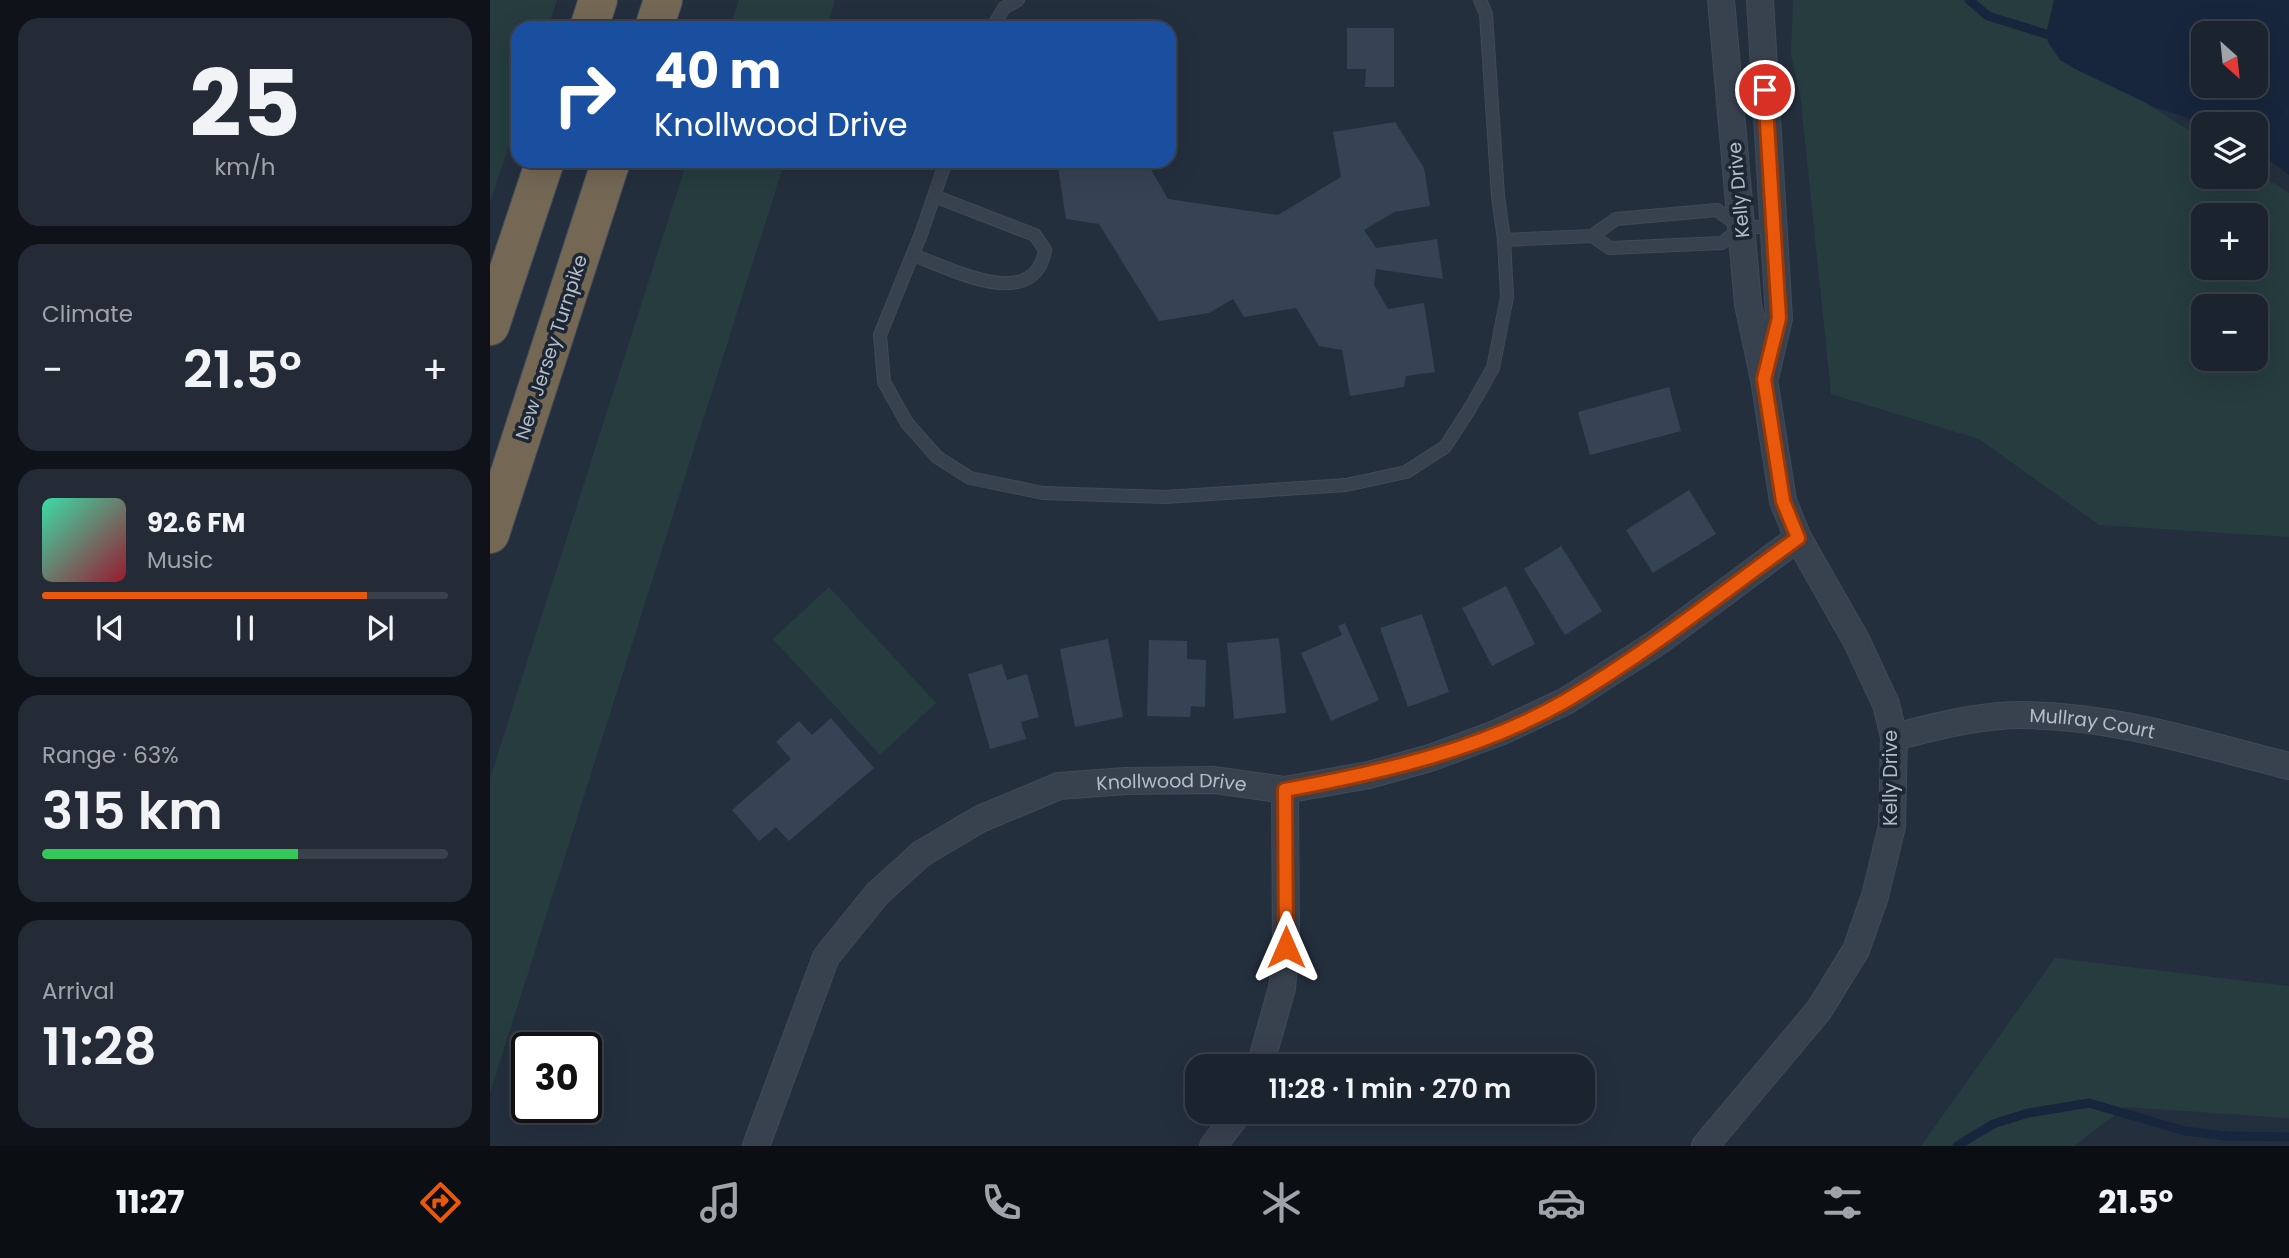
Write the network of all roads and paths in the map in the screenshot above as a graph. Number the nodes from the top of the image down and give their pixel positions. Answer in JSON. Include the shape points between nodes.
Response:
{"nodes":[{"id":1,"x":598,"y":0,"type":"edge"},
{"id":2,"x":663,"y":0,"type":"edge"},
{"id":3,"x":1018,"y":0,"type":"edge"},
{"id":4,"x":1480,"y":0,"type":"edge"},
{"id":5,"x":1721,"y":0,"type":"edge"},
{"id":6,"x":1760,"y":0,"type":"edge"},
{"id":7,"x":591,"y":21,"type":"edge"},
{"id":8,"x":656,"y":21,"type":"edge"},
{"id":9,"x":996,"y":21,"type":"edge"},
{"id":10,"x":543,"y":168,"type":"edge"},
{"id":11,"x":609,"y":168,"type":"edge"},
{"id":12,"x":944,"y":168,"type":"edge"},
{"id":13,"x":934,"y":196,"type":"junction"},
{"id":14,"x":1774,"y":226,"type":"junction"},
{"id":15,"x":1741,"y":228,"type":"junction"},
{"id":16,"x":1592,"y":236,"type":"junction"},
{"id":17,"x":1504,"y":240,"type":"junction"},
{"id":18,"x":913,"y":255,"type":"junction"},
{"id":19,"x":490,"y":326,"type":"edge"},
{"id":20,"x":1764,"y":379,"type":"junction"},
{"id":21,"x":490,"y":534,"type":"edge"},
{"id":22,"x":1798,"y":538,"type":"junction"},
{"id":23,"x":1894,"y":737,"type":"junction"},
{"id":24,"x":2289,"y":766,"type":"edge"},
{"id":25,"x":1285,"y":790,"type":"junction"},
{"id":26,"x":1263,"y":1054,"type":"edge"},
{"id":27,"x":1230,"y":1124,"type":"edge"},
{"id":28,"x":756,"y":1146,"type":"edge"},
{"id":29,"x":1213,"y":1146,"type":"edge"},
{"id":30,"x":1705,"y":1146,"type":"edge"}],
"edges":[{"from":1,"to":7,"type":"highway"},
{"from":2,"to":8,"type":"highway"},
{"from":3,"to":9,"type":"lane","via":[[1004,8]]},
{"from":4,"to":17,"type":"lane","via":[[1486,14]]},
{"from":5,"to":15,"type":"street","name":"Kelly Drive"},
{"from":6,"to":14,"type":"street","name":"Kelly Drive"},
{"from":10,"to":19,"type":"highway"},
{"from":11,"to":21,"type":"highway","name":"New Jersey Turnpike"},
{"from":12,"to":13,"type":"lane"},
{"from":13,"to":18,"type":"lane"},
{"from":13,"to":18,"type":"lane","via":[[1035,234],[1045,250],[1043,262],[1026,281],[1010,284]]},
{"from":14,"to":15,"type":"lane"},
{"from":14,"to":20,"type":"street","name":"Kelly Drive","via":[[1779,318]]},
{"from":15,"to":16,"type":"lane","via":[[1722,243],[1610,248]]},
{"from":15,"to":16,"type":"lane","via":[[1717,210],[1616,219]]},
{"from":15,"to":20,"type":"street","name":"Kelly Drive","via":[[1748,304]]},
{"from":16,"to":17,"type":"lane"},
{"from":17,"to":18,"type":"lane","via":[[1507,297],[1493,368],[1445,447],[1406,472],[1346,485],[1165,497],[1043,493],[970,478],[937,457],[907,423],[884,382],[880,335]]},
{"from":20,"to":22,"type":"street","name":"Kelly Drive","via":[[1783,501]]},
{"from":22,"to":23,"type":"street","name":"Kelly Drive","via":[[1856,640],[1886,704]]},
{"from":22,"to":25,"type":"street","name":"Knollwood Drive","via":[[1658,642],[1566,701],[1430,758]]},
{"from":23,"to":24,"type":"street","name":"Mullray Court","via":[[1956,722],[2018,715],[2080,717]]},
{"from":23,"to":30,"type":"street","name":"Kelly Drive","via":[[1892,826],[1856,950],[1819,1010]]},
{"from":25,"to":26,"type":"street","via":[[1286,947],[1282,988]]},
{"from":25,"to":28,"type":"street","name":"Knollwood Drive","via":[[1214,780],[1059,786],[980,819],[921,854],[877,894],[826,957]]},
{"from":27,"to":29,"type":"street"}]}
